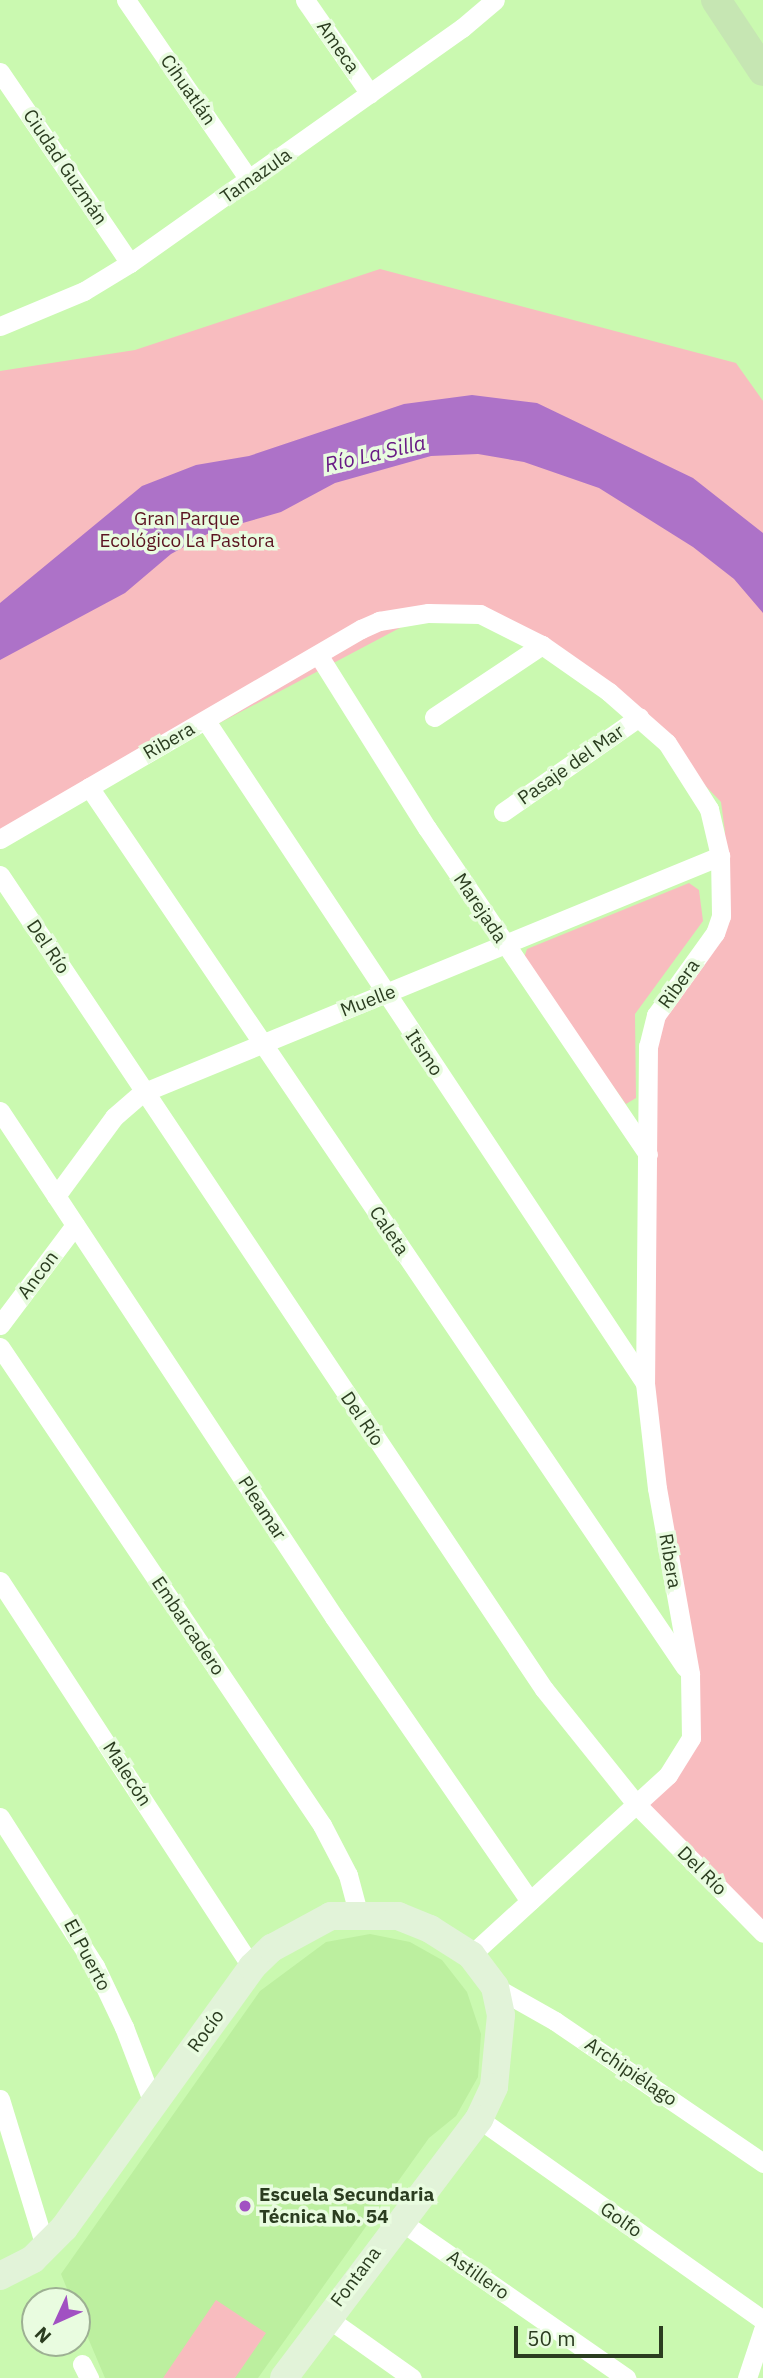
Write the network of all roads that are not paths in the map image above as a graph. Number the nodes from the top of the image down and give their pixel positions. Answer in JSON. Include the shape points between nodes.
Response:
{"nodes":[{"id":1,"x":126,"y":0,"type":"edge"},
{"id":2,"x":305,"y":0,"type":"edge"},
{"id":3,"x":716,"y":0,"type":"edge"},
{"id":4,"x":487,"y":3,"type":"edge"},
{"id":5,"x":763,"y":71,"type":"edge"},
{"id":6,"x":0,"y":72,"type":"edge"},
{"id":7,"x":370,"y":94,"type":"junction"},
{"id":8,"x":250,"y":181,"type":"junction"},
{"id":9,"x":130,"y":263,"type":"junction"},
{"id":10,"x":2,"y":322,"type":"edge"},
{"id":11,"x":542,"y":645,"type":"junction"},
{"id":12,"x":319,"y":656,"type":"junction"},
{"id":13,"x":639,"y":717,"type":"junction"},
{"id":14,"x":434,"y":718,"type":"dead end"},
{"id":15,"x":206,"y":721,"type":"junction"},
{"id":16,"x":89,"y":787,"type":"junction"},
{"id":17,"x":503,"y":812,"type":"dead end"},
{"id":18,"x":0,"y":839,"type":"edge"},
{"id":19,"x":720,"y":856,"type":"junction"},
{"id":20,"x":0,"y":875,"type":"edge"},
{"id":21,"x":506,"y":947,"type":"junction"},
{"id":22,"x":385,"y":995,"type":"junction"},
{"id":23,"x":261,"y":1041,"type":"junction"},
{"id":24,"x":142,"y":1093,"type":"junction"},
{"id":25,"x":0,"y":1111,"type":"edge"},
{"id":26,"x":648,"y":1154,"type":"junction"},
{"id":27,"x":56,"y":1196,"type":"junction"},
{"id":28,"x":75,"y":1225,"type":"junction"},
{"id":29,"x":0,"y":1325,"type":"edge"},
{"id":30,"x":0,"y":1347,"type":"edge"},
{"id":31,"x":645,"y":1383,"type":"junction"},
{"id":32,"x":0,"y":1581,"type":"edge"},
{"id":33,"x":690,"y":1674,"type":"junction"},
{"id":34,"x":636,"y":1804,"type":"junction"},
{"id":35,"x":0,"y":1817,"type":"edge"},
{"id":36,"x":530,"y":1901,"type":"junction"},
{"id":37,"x":358,"y":1913,"type":"junction"},
{"id":38,"x":763,"y":1933,"type":"edge"},
{"id":39,"x":471,"y":1955,"type":"junction"},
{"id":40,"x":252,"y":1967,"type":"junction"},
{"id":41,"x":495,"y":1987,"type":"junction"},
{"id":42,"x":0,"y":2099,"type":"edge"},
{"id":43,"x":153,"y":2104,"type":"junction"},
{"id":44,"x":479,"y":2119,"type":"junction"},
{"id":45,"x":763,"y":2163,"type":"edge"},
{"id":46,"x":399,"y":2220,"type":"junction"},
{"id":47,"x":46,"y":2249,"type":"junction"},
{"id":48,"x":0,"y":2276,"type":"edge"},
{"id":49,"x":326,"y":2317,"type":"junction"},
{"id":50,"x":763,"y":2320,"type":"edge"},
{"id":51,"x":760,"y":2337,"type":"edge"},
{"id":52,"x":284,"y":2378,"type":"edge"},
{"id":53,"x":412,"y":2378,"type":"edge"},
{"id":54,"x":626,"y":2378,"type":"edge"},
{"id":55,"x":747,"y":2378,"type":"edge"}],
"edges":[{"from":1,"to":8,"type":"street","name":"Cihuatlán"},
{"from":2,"to":7,"type":"street","name":"Ameca"},
{"from":3,"to":5,"type":"main road"},
{"from":4,"to":7,"type":"street","name":"Tamazula"},
{"from":6,"to":9,"type":"street","name":"Ciudad Guzmán"},
{"from":7,"to":8,"type":"street","name":"Tamazula"},
{"from":8,"to":9,"type":"street","name":"Tamazula"},
{"from":9,"to":10,"type":"street","name":"Tamazula","via":[[84,291]]},
{"from":11,"to":12,"type":"street","name":"Ribera","via":[[481,614],[428,613],[379,621]]},
{"from":11,"to":13,"type":"street","name":"Ribera"},
{"from":11,"to":14,"type":"street"},
{"from":12,"to":15,"type":"street","name":"Ribera"},
{"from":12,"to":21,"type":"street","name":"Marejada"},
{"from":13,"to":17,"type":"street","name":"Pasaje del Mar"},
{"from":13,"to":19,"type":"street","name":"Ribera","via":[[667,743],[701,789]]},
{"from":15,"to":16,"type":"street","name":"Ribera"},
{"from":15,"to":22,"type":"street","name":"Itsmo"},
{"from":16,"to":18,"type":"street","name":"Ribera"},
{"from":16,"to":23,"type":"street","name":"Caleta"},
{"from":19,"to":21,"type":"street","name":"Muelle"},
{"from":19,"to":26,"type":"street","name":"Ribera","via":[[723,898],[715,933],[664,1002],[650,1030]]},
{"from":20,"to":24,"type":"street","name":"Del Río"},
{"from":21,"to":22,"type":"street","name":"Muelle"},
{"from":21,"to":26,"type":"street","name":"Marejada"},
{"from":22,"to":23,"type":"street","name":"Muelle"},
{"from":22,"to":31,"type":"street","name":"Itsmo"},
{"from":23,"to":24,"type":"street","name":"Muelle"},
{"from":23,"to":33,"type":"street","name":"Caleta"},
{"from":24,"to":27,"type":"street","name":"Muelle","via":[[114,1117]]},
{"from":24,"to":34,"type":"street","name":"Del Río","via":[[544,1689]]},
{"from":25,"to":27,"type":"street","name":"Pleamar"},
{"from":26,"to":31,"type":"street","name":"Ribera"},
{"from":27,"to":28,"type":"street","name":"Pleamar"},
{"from":28,"to":29,"type":"street","name":"Ancon"},
{"from":28,"to":36,"type":"street","name":"Pleamar","via":[[334,1618]]},
{"from":30,"to":37,"type":"street","name":"Embarcadero","via":[[322,1825],[348,1875]]},
{"from":31,"to":33,"type":"street","name":"Ribera","via":[[657,1488]]},
{"from":32,"to":40,"type":"street","name":"Malecón"},
{"from":33,"to":34,"type":"street","name":"Ribera","via":[[691,1738],[681,1759]]},
{"from":34,"to":36,"type":"street","name":"Ribera"},
{"from":34,"to":38,"type":"street","name":"Del Río"},
{"from":35,"to":43,"type":"street","name":"El Puerto","via":[[94,1966],[124,2027]]},
{"from":36,"to":39,"type":"street","name":"Ribera"},
{"from":37,"to":39,"type":"street","name":"Rocío","via":[[398,1916],[430,1929]]},
{"from":37,"to":40,"type":"street","name":"Rocío","via":[[331,1916],[296,1932]]},
{"from":39,"to":41,"type":"street"},
{"from":40,"to":43,"type":"street","name":"Rocío"},
{"from":41,"to":44,"type":"street","name":"Fontana","via":[[500,2049],[494,2087]]},
{"from":41,"to":45,"type":"street","name":"Archipiélago","via":[[555,2021]]},
{"from":42,"to":47,"type":"street"},
{"from":43,"to":47,"type":"street","name":"Rocío"},
{"from":44,"to":46,"type":"street","name":"Fontana"},
{"from":44,"to":50,"type":"street","name":"Golfo"},
{"from":46,"to":49,"type":"street","name":"Fontana"},
{"from":46,"to":54,"type":"street","name":"Astillero"},
{"from":47,"to":48,"type":"street","name":"Rocío"},
{"from":49,"to":52,"type":"street","name":"Fontana"},
{"from":49,"to":53,"type":"street"},
{"from":51,"to":55,"type":"street"}]}
